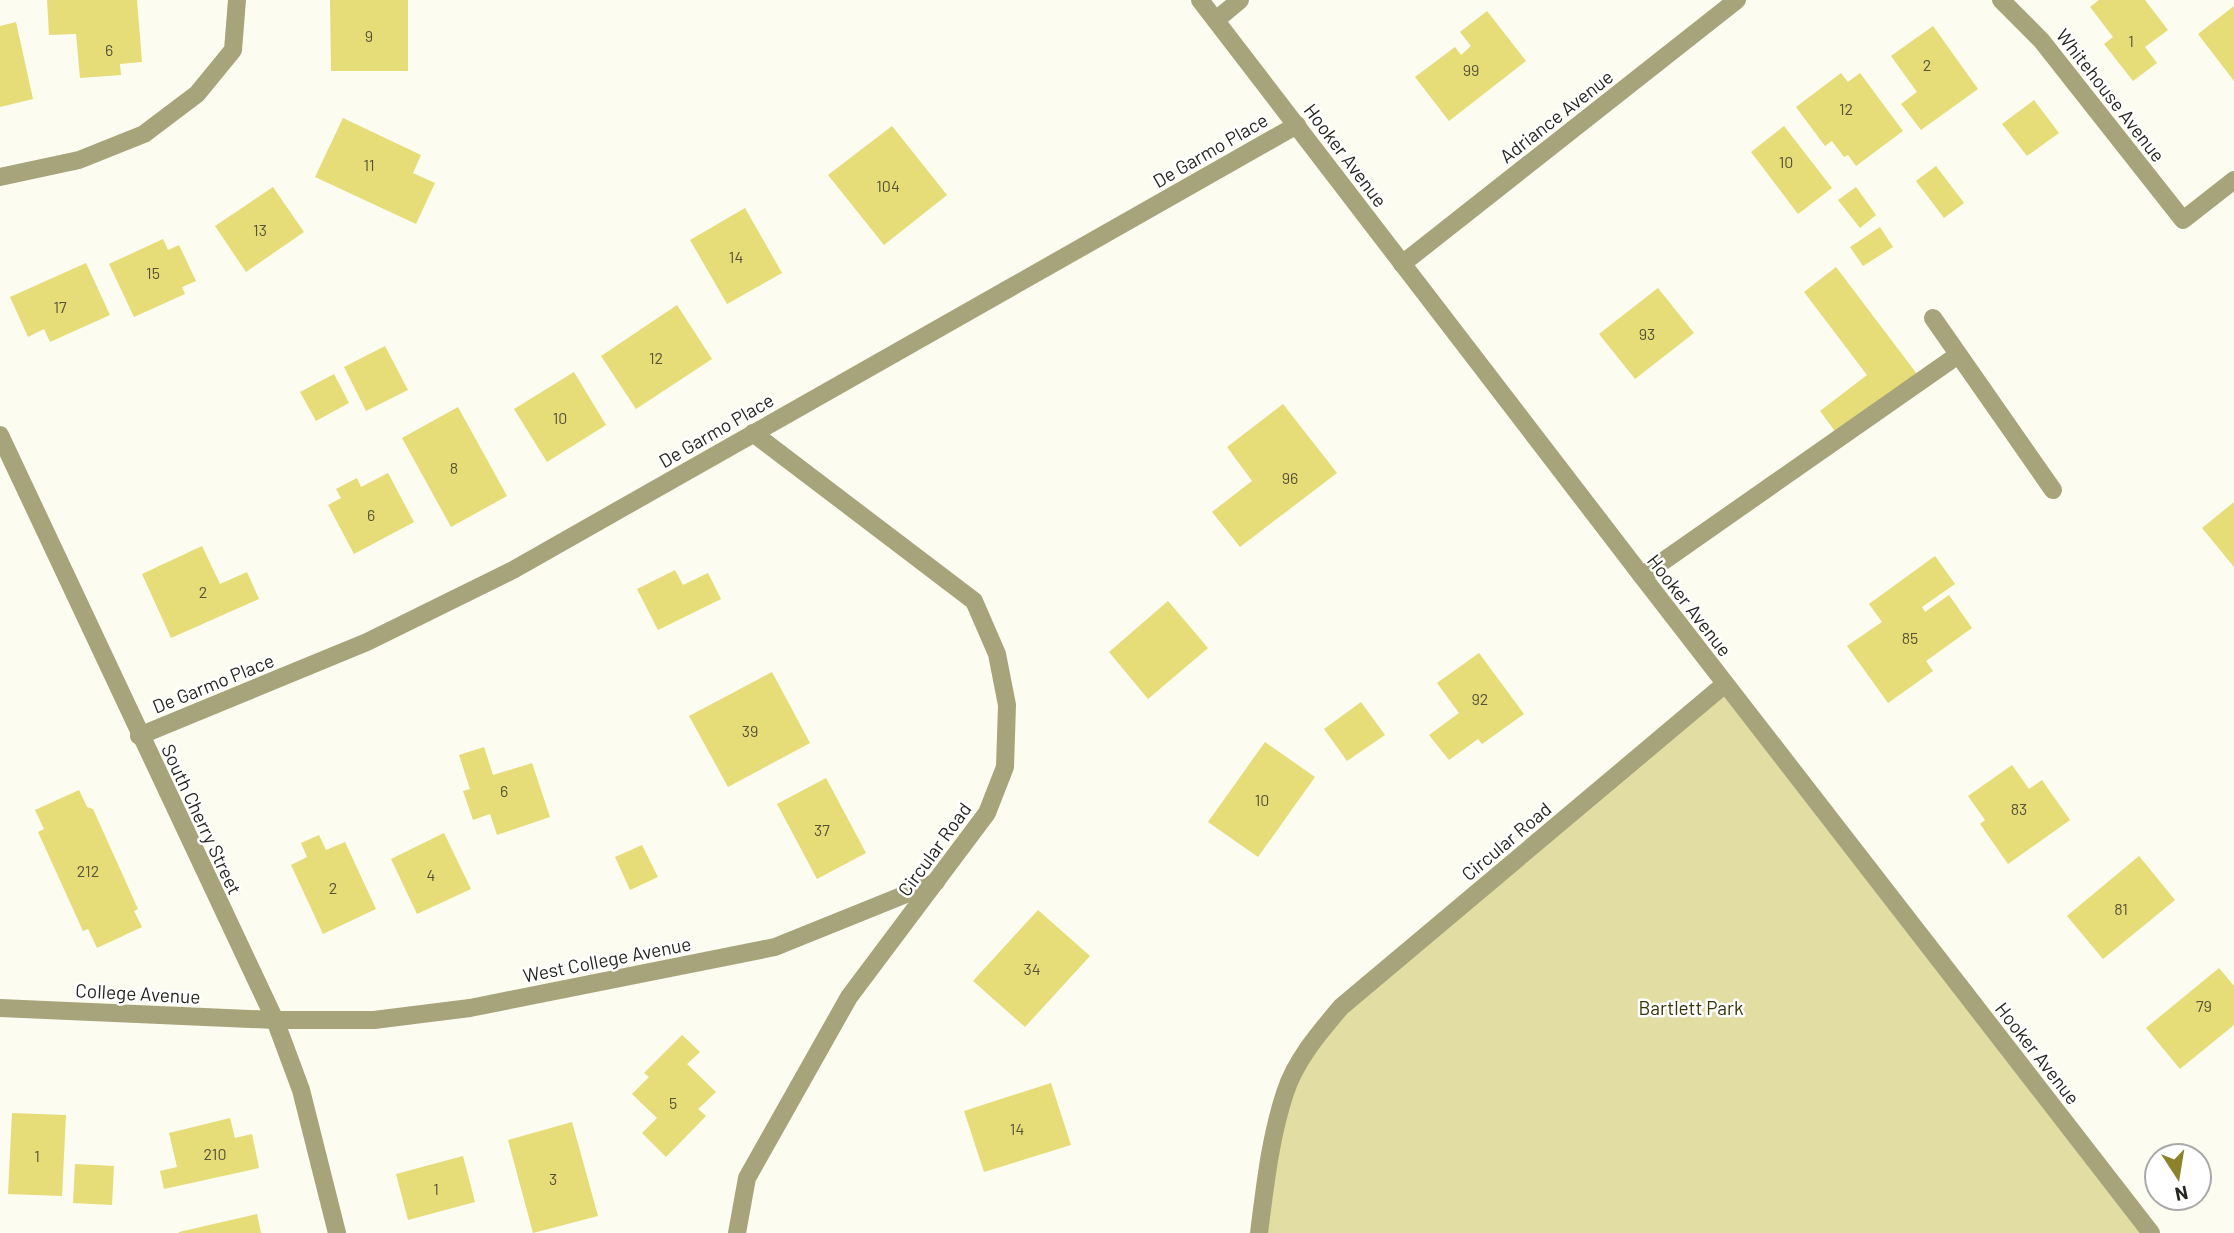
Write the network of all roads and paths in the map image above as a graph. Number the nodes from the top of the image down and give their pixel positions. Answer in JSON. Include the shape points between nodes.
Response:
{"nodes":[{"id":1,"x":237,"y":0,"type":"edge"},
{"id":2,"x":1200,"y":0,"type":"edge"},
{"id":3,"x":1240,"y":0,"type":"edge"},
{"id":4,"x":1737,"y":0,"type":"edge"},
{"id":5,"x":2001,"y":0,"type":"edge"},
{"id":6,"x":1216,"y":20,"type":"junction"},
{"id":7,"x":1297,"y":125,"type":"junction"},
{"id":8,"x":0,"y":177,"type":"edge"},
{"id":9,"x":2234,"y":180,"type":"edge"},
{"id":10,"x":1402,"y":264,"type":"junction"},
{"id":11,"x":1933,"y":318,"type":"dead end"},
{"id":12,"x":1958,"y":355,"type":"junction"},
{"id":13,"x":753,"y":433,"type":"junction"},
{"id":14,"x":0,"y":435,"type":"edge"},
{"id":15,"x":2053,"y":490,"type":"dead end"},
{"id":16,"x":1642,"y":576,"type":"junction"},
{"id":17,"x":1725,"y":684,"type":"junction"},
{"id":18,"x":139,"y":736,"type":"junction"},
{"id":19,"x":936,"y":882,"type":"junction"},
{"id":20,"x":0,"y":1008,"type":"edge"},
{"id":21,"x":275,"y":1020,"type":"junction"},
{"id":22,"x":337,"y":1233,"type":"edge"},
{"id":23,"x":737,"y":1233,"type":"edge"},
{"id":24,"x":1259,"y":1233,"type":"edge"},
{"id":25,"x":2151,"y":1233,"type":"edge"}],
"edges":[{"from":1,"to":8,"type":"street","via":[[233,50],[197,94],[144,134],[79,160]]},
{"from":2,"to":6,"type":"street","name":"Hooker Avenue"},
{"from":3,"to":6,"type":"street"},
{"from":4,"to":10,"type":"street","name":"Adriance Avenue"},
{"from":5,"to":9,"type":"street","name":"Whitehouse Avenue","via":[[2041,40],[2183,220]]},
{"from":6,"to":7,"type":"street","name":"Hooker Avenue"},
{"from":7,"to":10,"type":"street","name":"Hooker Avenue"},
{"from":7,"to":13,"type":"street","name":"De Garmo Place"},
{"from":10,"to":16,"type":"street","name":"Hooker Avenue"},
{"from":11,"to":12,"type":"street"},
{"from":12,"to":15,"type":"street"},
{"from":12,"to":16,"type":"street"},
{"from":13,"to":18,"type":"street","name":"De Garmo Place","via":[[513,570],[368,642]]},
{"from":13,"to":19,"type":"street","name":"Circular Road","via":[[974,601],[997,654],[1007,705],[1005,767],[987,813]]},
{"from":14,"to":18,"type":"street","name":"South Cherry Street"},
{"from":16,"to":17,"type":"street","name":"Hooker Avenue"},
{"from":17,"to":24,"type":"street","name":"Circular Road","via":[[1341,1007],[1310,1044],[1285,1091]]},
{"from":17,"to":25,"type":"street","name":"Hooker Avenue"},
{"from":18,"to":21,"type":"street","name":"South Cherry Street"},
{"from":19,"to":21,"type":"street","name":"West College Avenue","via":[[775,947],[470,1008],[374,1020]]},
{"from":19,"to":23,"type":"street","name":"Circular Road","via":[[849,996],[747,1178]]},
{"from":20,"to":21,"type":"street","name":"College Avenue"},
{"from":21,"to":22,"type":"street","name":"South Cherry Street","via":[[301,1090]]}]}
